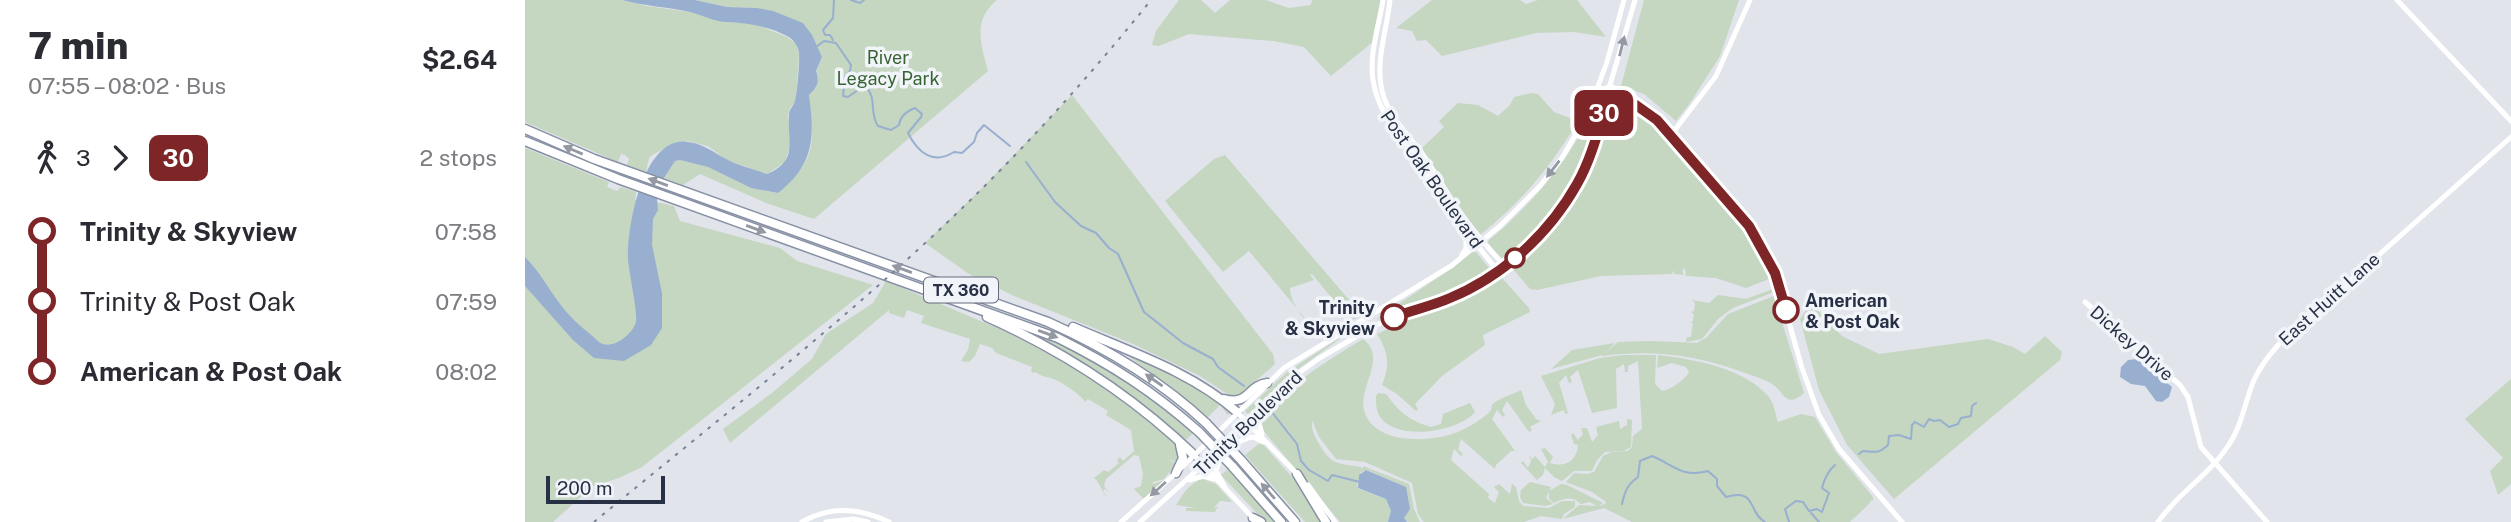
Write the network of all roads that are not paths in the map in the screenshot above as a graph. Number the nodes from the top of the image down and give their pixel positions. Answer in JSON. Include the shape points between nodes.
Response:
{"nodes":[{"id":1,"x":1383,"y":0,"type":"edge"},
{"id":2,"x":1390,"y":0,"type":"edge"},
{"id":3,"x":1624,"y":0,"type":"edge"},
{"id":4,"x":1635,"y":0,"type":"edge"},
{"id":5,"x":1749,"y":0,"type":"edge"},
{"id":6,"x":2397,"y":0,"type":"edge"},
{"id":7,"x":1598,"y":89,"type":"junction"},
{"id":8,"x":1610,"y":92,"type":"junction"},
{"id":9,"x":1388,"y":115,"type":"junction"},
{"id":10,"x":2511,"y":121,"type":"edge"},
{"id":11,"x":525,"y":129,"type":"edge"},
{"id":12,"x":1671,"y":135,"type":"junction"},
{"id":13,"x":2511,"y":137,"type":"edge"},
{"id":14,"x":525,"y":141,"type":"edge"},
{"id":15,"x":1449,"y":196,"type":"junction"},
{"id":16,"x":1447,"y":205,"type":"junction"},
{"id":17,"x":1456,"y":208,"type":"junction"},
{"id":18,"x":1465,"y":231,"type":"junction"},
{"id":19,"x":1479,"y":243,"type":"junction"},
{"id":20,"x":1461,"y":258,"type":"junction"},
{"id":21,"x":1505,"y":267,"type":"junction"},
{"id":22,"x":1499,"y":271,"type":"junction"},
{"id":23,"x":960,"y":302,"type":"junction"},
{"id":24,"x":2085,"y":302,"type":"dead end"},
{"id":25,"x":1048,"y":322,"type":"junction"},
{"id":26,"x":1267,"y":383,"type":"junction"},
{"id":27,"x":1220,"y":397,"type":"junction"},
{"id":28,"x":1263,"y":405,"type":"junction"},
{"id":29,"x":1237,"y":412,"type":"junction"},
{"id":30,"x":1247,"y":421,"type":"junction"},
{"id":31,"x":1172,"y":435,"type":"junction"},
{"id":32,"x":1262,"y":437,"type":"junction"},
{"id":33,"x":1276,"y":452,"type":"junction"},
{"id":34,"x":1194,"y":455,"type":"junction"},
{"id":35,"x":2213,"y":464,"type":"junction"},
{"id":36,"x":1204,"y":465,"type":"junction"},
{"id":37,"x":1176,"y":473,"type":"junction"},
{"id":38,"x":1297,"y":474,"type":"junction"},
{"id":39,"x":1218,"y":480,"type":"junction"},
{"id":40,"x":1182,"y":485,"type":"junction"},
{"id":41,"x":1225,"y":487,"type":"junction"},
{"id":42,"x":872,"y":514,"type":"junction"},
{"id":43,"x":1257,"y":521,"type":"edge"},
{"id":44,"x":802,"y":522,"type":"edge"},
{"id":45,"x":826,"y":522,"type":"edge"},
{"id":46,"x":870,"y":522,"type":"edge"},
{"id":47,"x":889,"y":522,"type":"edge"},
{"id":48,"x":1121,"y":522,"type":"edge"},
{"id":49,"x":1140,"y":522,"type":"edge"},
{"id":50,"x":1281,"y":522,"type":"edge"},
{"id":51,"x":1295,"y":522,"type":"edge"},
{"id":52,"x":1326,"y":522,"type":"edge"},
{"id":53,"x":1335,"y":522,"type":"edge"},
{"id":54,"x":1902,"y":522,"type":"edge"},
{"id":55,"x":2158,"y":522,"type":"edge"},
{"id":56,"x":2267,"y":522,"type":"edge"}],
"edges":[{"from":1,"to":9,"type":"street","name":"Post Oak Boulevard","via":[[1372,62],[1373,80]]},
{"from":2,"to":9,"type":"street","name":"Post Oak Boulevard","via":[[1379,63]]},
{"from":3,"to":7,"type":"street","name":"Trinity Boulevard"},
{"from":8,"to":4,"type":"street","name":"Trinity Boulevard","one_way":true},
{"from":5,"to":12,"type":"street","via":[[1716,76]]},
{"from":6,"to":10,"type":"street"},
{"from":7,"to":8,"type":"street"},
{"from":7,"to":19,"type":"street","name":"Trinity Boulevard","one_way":true,"via":[[1554,167],[1518,209]]},
{"from":8,"to":12,"type":"street","via":[[1648,112]]},
{"from":8,"to":21,"type":"street","name":"Trinity Boulevard","via":[[1577,184],[1551,222]]},
{"from":9,"to":15,"type":"street","name":"Post Oak Boulevard","via":[[1425,157]]},
{"from":9,"to":16,"type":"street","name":"Post Oak Boulevard"},
{"from":25,"to":11,"type":"highway","number":"TX 360","one_way":true,"via":[[621,169]]},
{"from":12,"to":54,"type":"street","via":[[1759,241],[1777,279],[1819,415],[1839,449]]},
{"from":13,"to":35,"type":"street","name":"East Huitt Lane","via":[[2279,344],[2256,376],[2235,434]]},
{"from":14,"to":23,"type":"highway","number":"TX 360","one_way":true},
{"from":15,"to":16,"type":"street"},
{"from":15,"to":17,"type":"street","name":"Post Oak Boulevard"},
{"from":16,"to":17,"type":"street"},
{"from":16,"to":18,"type":"street","name":"Post Oak Boulevard"},
{"from":17,"to":19,"type":"street","name":"Post Oak Boulevard"},
{"from":18,"to":19,"type":"street","name":"Post Oak Boulevard"},
{"from":18,"to":20,"type":"street","via":[[1466,249]]},
{"from":19,"to":20,"type":"street","name":"Trinity Boulevard"},
{"from":19,"to":21,"type":"street","name":"Post Oak Boulevard"},
{"from":19,"to":22,"type":"street","name":"Post Oak Boulevard"},
{"from":20,"to":26,"type":"street","name":"Trinity Boulevard","via":[[1304,354]]},
{"from":21,"to":22,"type":"street","name":"Trinity Boulevard"},
{"from":22,"to":28,"type":"street","name":"Trinity Boulevard","via":[[1451,298],[1367,329],[1304,368]]},
{"from":23,"to":31,"type":"highway","via":[[1078,365]]},
{"from":23,"to":50,"type":"highway","number":"TX 360","one_way":true,"bridge":true,"via":[[1058,338],[1106,362],[1156,396],[1199,432]]},
{"from":24,"to":35,"type":"street","name":"Dickey Drive","via":[[2180,385],[2188,397],[2201,447]]},
{"from":25,"to":27,"type":"highway","via":[[1109,341]]},
{"from":51,"to":25,"type":"highway","number":"TX 360","one_way":true,"bridge":true,"via":[[1187,405],[1131,364]]},
{"from":26,"to":27,"type":"highway","via":[[1235,402]]},
{"from":26,"to":29,"type":"street","name":"Trinity Boulevard"},
{"from":27,"to":29,"type":"highway"},
{"from":28,"to":30,"type":"street","name":"Trinity Boulevard"},
{"from":28,"to":32,"type":"street","via":[[1257,416]]},
{"from":29,"to":30,"type":"street"},
{"from":29,"to":34,"type":"street","name":"Trinity Boulevard"},
{"from":30,"to":32,"type":"street"},
{"from":30,"to":36,"type":"street","name":"Trinity Boulevard"},
{"from":31,"to":34,"type":"highway"},
{"from":31,"to":37,"type":"highway","via":[[1184,453]]},
{"from":32,"to":33,"type":"street"},
{"from":33,"to":38,"type":"street"},
{"from":33,"to":41,"type":"street","via":[[1258,437],[1239,441],[1216,467]]},
{"from":34,"to":36,"type":"street"},
{"from":34,"to":37,"type":"street","name":"Trinity Boulevard"},
{"from":35,"to":55,"type":"street","name":"East Huitt Lane","via":[[2173,500]]},
{"from":35,"to":56,"type":"street","name":"Dickey Drive"},
{"from":36,"to":39,"type":"street"},
{"from":36,"to":40,"type":"street","name":"Trinity Boulevard"},
{"from":37,"to":48,"type":"street","name":"Trinity Boulevard","one_way":true},
{"from":38,"to":52,"type":"highway"},
{"from":38,"to":53,"type":"street"},
{"from":39,"to":40,"type":"street","via":[[1198,477]]},
{"from":39,"to":41,"type":"street"},
{"from":40,"to":49,"type":"street","name":"Trinity Boulevard"},
{"from":41,"to":43,"type":"street"},
{"from":42,"to":44,"type":"street","via":[[842,509]]},
{"from":42,"to":46,"type":"street"},
{"from":42,"to":47,"type":"street"},
{"from":45,"to":46,"type":"street"}]}
